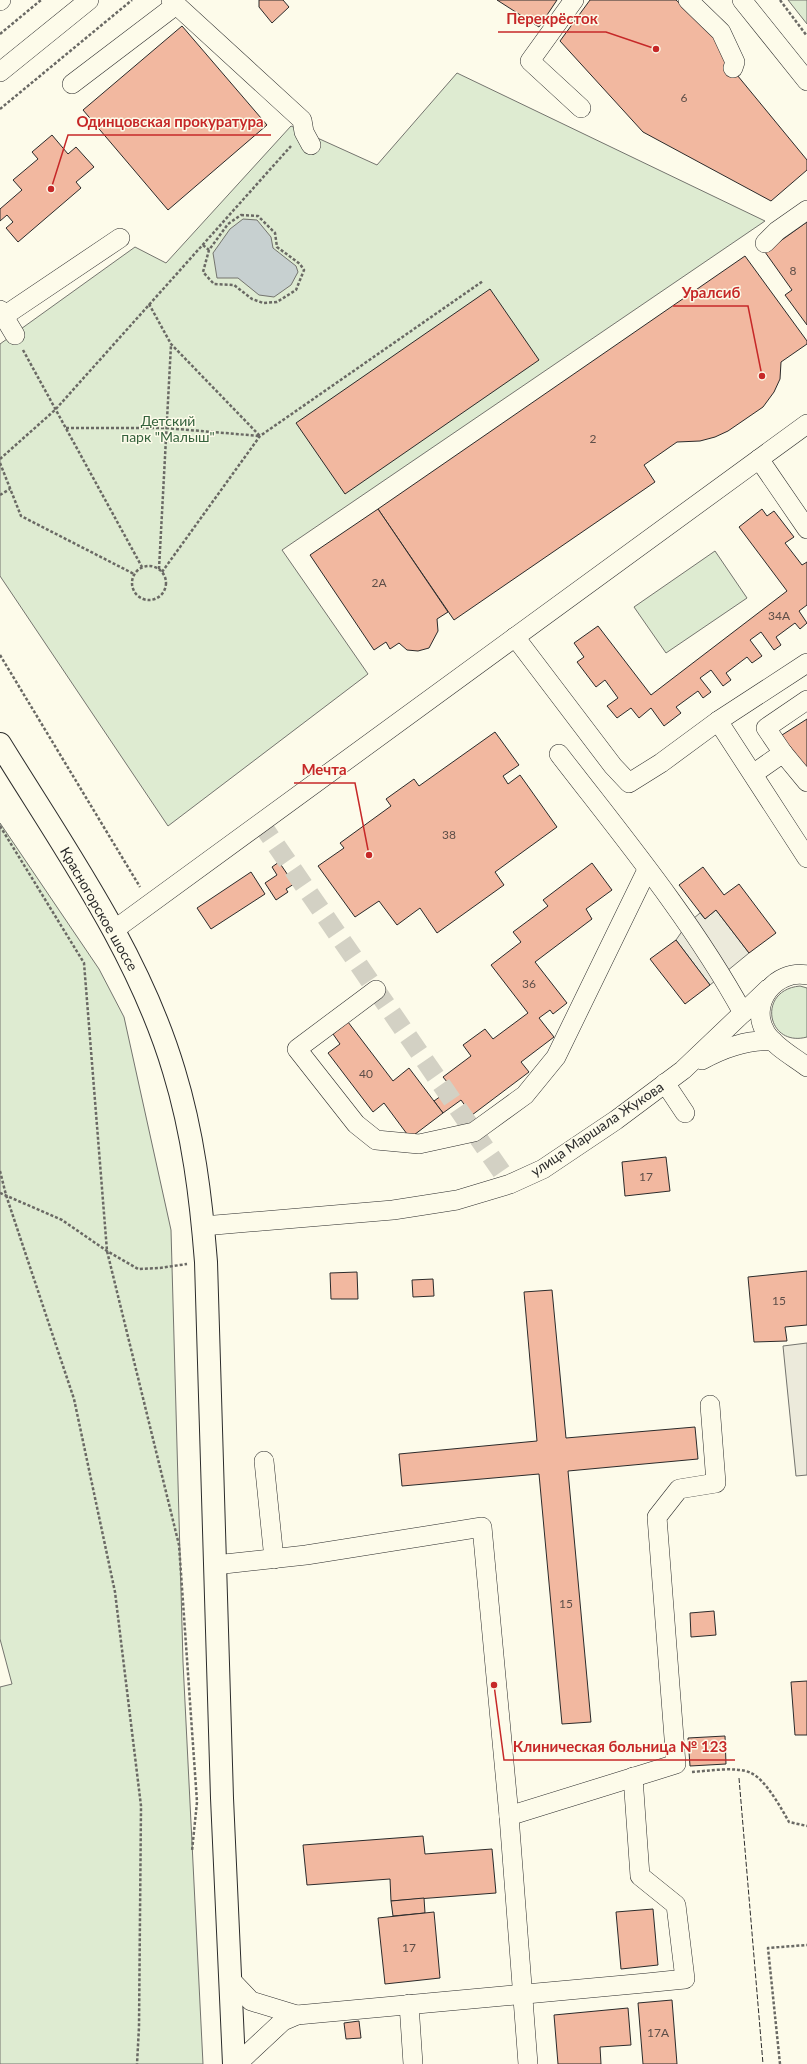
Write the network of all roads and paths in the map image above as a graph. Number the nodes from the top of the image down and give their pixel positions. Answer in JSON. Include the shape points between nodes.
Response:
{"nodes":[{"id":1,"x":41,"y":0,"type":"edge"},
{"id":2,"x":89,"y":0,"type":"edge"},
{"id":3,"x":132,"y":0,"type":"edge"},
{"id":4,"x":574,"y":0,"type":"edge"},
{"id":5,"x":688,"y":0,"type":"edge"},
{"id":6,"x":742,"y":0,"type":"edge"},
{"id":7,"x":780,"y":0,"type":"edge"},
{"id":8,"x":173,"y":2,"type":"edge"},
{"id":9,"x":0,"y":34,"type":"edge"},
{"id":10,"x":807,"y":36,"type":"edge"},
{"id":11,"x":733,"y":68,"type":"dead end"},
{"id":12,"x":0,"y":72,"type":"edge"},
{"id":13,"x":807,"y":81,"type":"edge"},
{"id":14,"x":72,"y":84,"type":"dead end"},
{"id":15,"x":581,"y":108,"type":"dead end"},
{"id":16,"x":0,"y":109,"type":"edge"},
{"id":17,"x":308,"y":139,"type":"joint"},
{"id":18,"x":807,"y":210,"type":"edge"},
{"id":19,"x":120,"y":238,"type":"dead end"},
{"id":20,"x":765,"y":243,"type":"dead end"},
{"id":21,"x":203,"y":245,"type":"junction"},
{"id":22,"x":209,"y":250,"type":"junction"},
{"id":23,"x":483,"y":281,"type":"dead end"},
{"id":24,"x":150,"y":304,"type":"junction"},
{"id":25,"x":2,"y":313,"type":"edge"},
{"id":26,"x":15,"y":335,"type":"joint"},
{"id":27,"x":171,"y":344,"type":"junction"},
{"id":28,"x":55,"y":410,"type":"junction"},
{"id":29,"x":807,"y":424,"type":"edge"},
{"id":30,"x":66,"y":428,"type":"junction"},
{"id":31,"x":165,"y":428,"type":"junction"},
{"id":32,"x":260,"y":436,"type":"junction"},
{"id":33,"x":0,"y":459,"type":"edge"},
{"id":34,"x":759,"y":459,"type":"junction"},
{"id":35,"x":0,"y":463,"type":"edge"},
{"id":36,"x":10,"y":489,"type":"junction"},
{"id":37,"x":0,"y":495,"type":"edge"},
{"id":38,"x":807,"y":529,"type":"edge"},
{"id":39,"x":142,"y":567,"type":"junction"},
{"id":40,"x":159,"y":569,"type":"junction"},
{"id":41,"x":162,"y":572,"type":"junction"},
{"id":42,"x":134,"y":574,"type":"junction"},
{"id":43,"x":515,"y":637,"type":"junction"},
{"id":44,"x":0,"y":655,"type":"edge"},
{"id":45,"x":807,"y":663,"type":"edge"},
{"id":46,"x":807,"y":700,"type":"edge"},
{"id":47,"x":718,"y":720,"type":"junction"},
{"id":48,"x":0,"y":744,"type":"edge"},
{"id":49,"x":783,"y":753,"type":"junction"},
{"id":50,"x":559,"y":754,"type":"dead end"},
{"id":51,"x":752,"y":774,"type":"junction"},
{"id":52,"x":807,"y":782,"type":"edge"},
{"id":53,"x":0,"y":826,"type":"edge"},
{"id":54,"x":807,"y":858,"type":"edge"},
{"id":55,"x":647,"y":870,"type":"junction"},
{"id":56,"x":140,"y":887,"type":"dead end"},
{"id":57,"x":114,"y":930,"type":"junction"},
{"id":58,"x":807,"y":964,"type":"edge"},
{"id":59,"x":807,"y":975,"type":"edge"},
{"id":60,"x":784,"y":977,"type":"junction"},
{"id":61,"x":768,"y":989,"type":"junction"},
{"id":62,"x":376,"y":990,"type":"dead end"},
{"id":63,"x":743,"y":1012,"type":"junction"},
{"id":64,"x":775,"y":1042,"type":"junction"},
{"id":65,"x":807,"y":1050,"type":"edge"},
{"id":66,"x":807,"y":1067,"type":"edge"},
{"id":67,"x":683,"y":1070,"type":"junction"},
{"id":68,"x":665,"y":1083,"type":"junction"},
{"id":69,"x":685,"y":1113,"type":"dead end"},
{"id":70,"x":0,"y":1171,"type":"edge"},
{"id":71,"x":0,"y":1193,"type":"edge"},
{"id":72,"x":6,"y":1195,"type":"junction"},
{"id":73,"x":203,"y":1226,"type":"junction"},
{"id":74,"x":107,"y":1251,"type":"junction"},
{"id":75,"x":206,"y":1262,"type":"junction"},
{"id":76,"x":710,"y":1405,"type":"dead end"},
{"id":77,"x":264,"y":1461,"type":"dead end"},
{"id":78,"x":274,"y":1559,"type":"junction"},
{"id":79,"x":215,"y":1565,"type":"junction"},
{"id":80,"x":676,"y":1764,"type":"junction"},
{"id":81,"x":633,"y":1777,"type":"junction"},
{"id":82,"x":509,"y":1816,"type":"junction"},
{"id":83,"x":807,"y":1826,"type":"edge"},
{"id":84,"x":192,"y":1851,"type":"dead end"},
{"id":85,"x":807,"y":1945,"type":"edge"},
{"id":86,"x":230,"y":1978,"type":"junction"},
{"id":87,"x":522,"y":1996,"type":"junction"},
{"id":88,"x":409,"y":2004,"type":"junction"},
{"id":89,"x":297,"y":2015,"type":"junction"},
{"id":90,"x":137,"y":2064,"type":"edge"},
{"id":91,"x":234,"y":2064,"type":"edge"},
{"id":92,"x":237,"y":2064,"type":"edge"},
{"id":93,"x":413,"y":2064,"type":"edge"},
{"id":94,"x":528,"y":2064,"type":"edge"},
{"id":95,"x":780,"y":2064,"type":"edge"}],
"edges":[{"from":1,"to":9,"type":"path"},
{"from":2,"to":12,"type":"street"},
{"from":3,"to":16,"type":"path"},
{"from":4,"to":15,"type":"street","via":[[530,61]]},
{"from":5,"to":11,"type":"street","via":[[721,32],[735,62]]},
{"from":6,"to":13,"type":"street"},
{"from":7,"to":10,"type":"path"},
{"from":8,"to":14,"type":"street"},
{"from":8,"to":17,"type":"street","via":[[302,120]]},
{"from":17,"to":21,"type":"path"},
{"from":18,"to":20,"type":"street","via":[[777,231]]},
{"from":19,"to":25,"type":"street"},
{"from":21,"to":22,"type":"path"},
{"from":21,"to":24,"type":"path"},
{"from":22,"to":22,"type":"path","via":[[228,224],[241,215],[258,216],[274,233],[278,247],[304,270],[296,290],[277,302],[263,303],[252,299],[234,285],[214,284],[203,272]]},
{"from":23,"to":32,"type":"path"},
{"from":24,"to":27,"type":"path"},
{"from":24,"to":28,"type":"path"},
{"from":25,"to":26,"type":"street"},
{"from":26,"to":28,"type":"path"},
{"from":27,"to":31,"type":"path"},
{"from":27,"to":32,"type":"path"},
{"from":28,"to":30,"type":"path"},
{"from":28,"to":33,"type":"path"},
{"from":29,"to":34,"type":"street"},
{"from":30,"to":31,"type":"path"},
{"from":30,"to":39,"type":"path"},
{"from":31,"to":32,"type":"path"},
{"from":31,"to":40,"type":"path"},
{"from":32,"to":41,"type":"path"},
{"from":34,"to":38,"type":"street"},
{"from":34,"to":43,"type":"street"},
{"from":35,"to":36,"type":"path"},
{"from":36,"to":37,"type":"path"},
{"from":36,"to":42,"type":"path","via":[[21,516]]},
{"from":39,"to":40,"type":"path","via":[[153,566]]},
{"from":39,"to":42,"type":"path"},
{"from":40,"to":41,"type":"path"},
{"from":41,"to":42,"type":"path","via":[[166,588],[161,596],[147,599],[134,593]]},
{"from":43,"to":47,"type":"street","via":[[613,766],[629,783],[661,763]]},
{"from":43,"to":57,"type":"street"},
{"from":44,"to":56,"type":"path"},
{"from":45,"to":47,"type":"street"},
{"from":46,"to":49,"type":"street","via":[[766,728]]},
{"from":47,"to":51,"type":"street"},
{"from":48,"to":57,"type":"main road","name":"Красногорское шоссе"},
{"from":49,"to":51,"type":"street"},
{"from":49,"to":52,"type":"street"},
{"from":50,"to":55,"type":"street"},
{"from":51,"to":54,"type":"street"},
{"from":53,"to":74,"type":"path","via":[[84,963]]},
{"from":55,"to":62,"type":"street","via":[[556,1057],[525,1095],[474,1132],[419,1144],[376,1140],[356,1124],[297,1049]]},
{"from":55,"to":63,"type":"street","via":[[717,968]]},
{"from":57,"to":73,"type":"main road","name":"Красногорское шоссе","via":[[139,980],[174,1070],[191,1142]]},
{"from":58,"to":60,"type":"street"},
{"from":59,"to":60,"type":"street","via":[[795,974]]},
{"from":60,"to":61,"type":"street","name":"улица Маршала Жукова"},
{"from":61,"to":63,"type":"street","name":"улица Маршала Жукова"},
{"from":61,"to":64,"type":"street","via":[[760,1006],[760,1016],[766,1033]]},
{"from":63,"to":67,"type":"street","name":"улица Маршала Жукова"},
{"from":64,"to":65,"type":"street","via":[[786,1049]]},
{"from":64,"to":66,"type":"street"},
{"from":64,"to":67,"type":"street","via":[[734,1045]]},
{"from":67,"to":68,"type":"street","name":"улица Маршала Жукова"},
{"from":68,"to":69,"type":"street"},
{"from":68,"to":73,"type":"street","name":"улица Маршала Жукова","via":[[616,1120],[543,1169],[494,1189],[457,1200],[393,1210]]},
{"from":70,"to":72,"type":"path"},
{"from":71,"to":72,"type":"path"},
{"from":72,"to":74,"type":"path","via":[[62,1220]]},
{"from":72,"to":90,"type":"path","via":[[74,1399],[115,1592],[142,1806]]},
{"from":73,"to":75,"type":"main road","name":"Красногорское шоссе"},
{"from":74,"to":75,"type":"path","via":[[138,1269]]},
{"from":74,"to":84,"type":"path","via":[[179,1544],[197,1802]]},
{"from":75,"to":79,"type":"main road","name":"Красногорское шоссе"},
{"from":76,"to":80,"type":"street","via":[[716,1483],[679,1489],[657,1517]]},
{"from":77,"to":78,"type":"street"},
{"from":78,"to":79,"type":"street"},
{"from":78,"to":82,"type":"street","via":[[482,1527]]},
{"from":79,"to":86,"type":"main road","name":"Красногорское шоссе"},
{"from":80,"to":81,"type":"street"},
{"from":80,"to":83,"type":"path","via":[[689,1773],[733,1770],[751,1773],[771,1792],[789,1822]]},
{"from":81,"to":82,"type":"street"},
{"from":81,"to":87,"type":"street","via":[[640,1876],[676,1905],[685,1979]]},
{"from":82,"to":87,"type":"street"},
{"from":85,"to":95,"type":"path","via":[[768,1948]]},
{"from":86,"to":89,"type":"street","via":[[251,2001]]},
{"from":86,"to":91,"type":"main road","name":"Красногорское шоссе"},
{"from":87,"to":88,"type":"street"},
{"from":87,"to":94,"type":"street"},
{"from":88,"to":89,"type":"street"},
{"from":88,"to":93,"type":"street"},
{"from":89,"to":92,"type":"street","via":[[278,2026]]}]}
